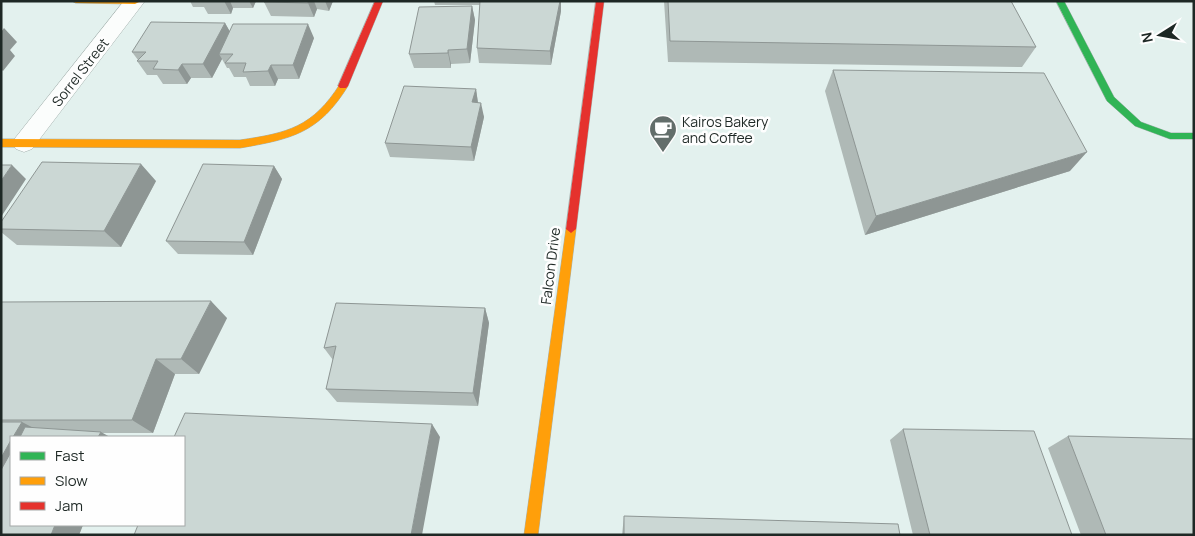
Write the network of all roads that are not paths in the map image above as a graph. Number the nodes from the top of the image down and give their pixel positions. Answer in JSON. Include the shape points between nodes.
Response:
{"nodes":[{"id":1,"x":76,"y":1,"type":"edge"},
{"id":2,"x":379,"y":1,"type":"edge"},
{"id":3,"x":600,"y":1,"type":"edge"},
{"id":4,"x":1060,"y":1,"type":"edge"},
{"id":5,"x":135,"y":2,"type":"edge"},
{"id":6,"x":1194,"y":136,"type":"edge"},
{"id":7,"x":1,"y":143,"type":"edge"},
{"id":8,"x":24,"y":143,"type":"junction"},
{"id":9,"x":531,"y":535,"type":"edge"}],
"edges":[{"from":1,"to":5,"type":"street"},
{"from":2,"to":8,"type":"street","via":[[336,100],[320,119],[296,132],[240,144]]},
{"from":3,"to":9,"type":"street","name":"Falcon Drive"},
{"from":4,"to":6,"type":"street","via":[[1110,99],[1138,124],[1170,136]]},
{"from":5,"to":8,"type":"street","name":"Sorrel Street"},
{"from":7,"to":8,"type":"street"}]}
